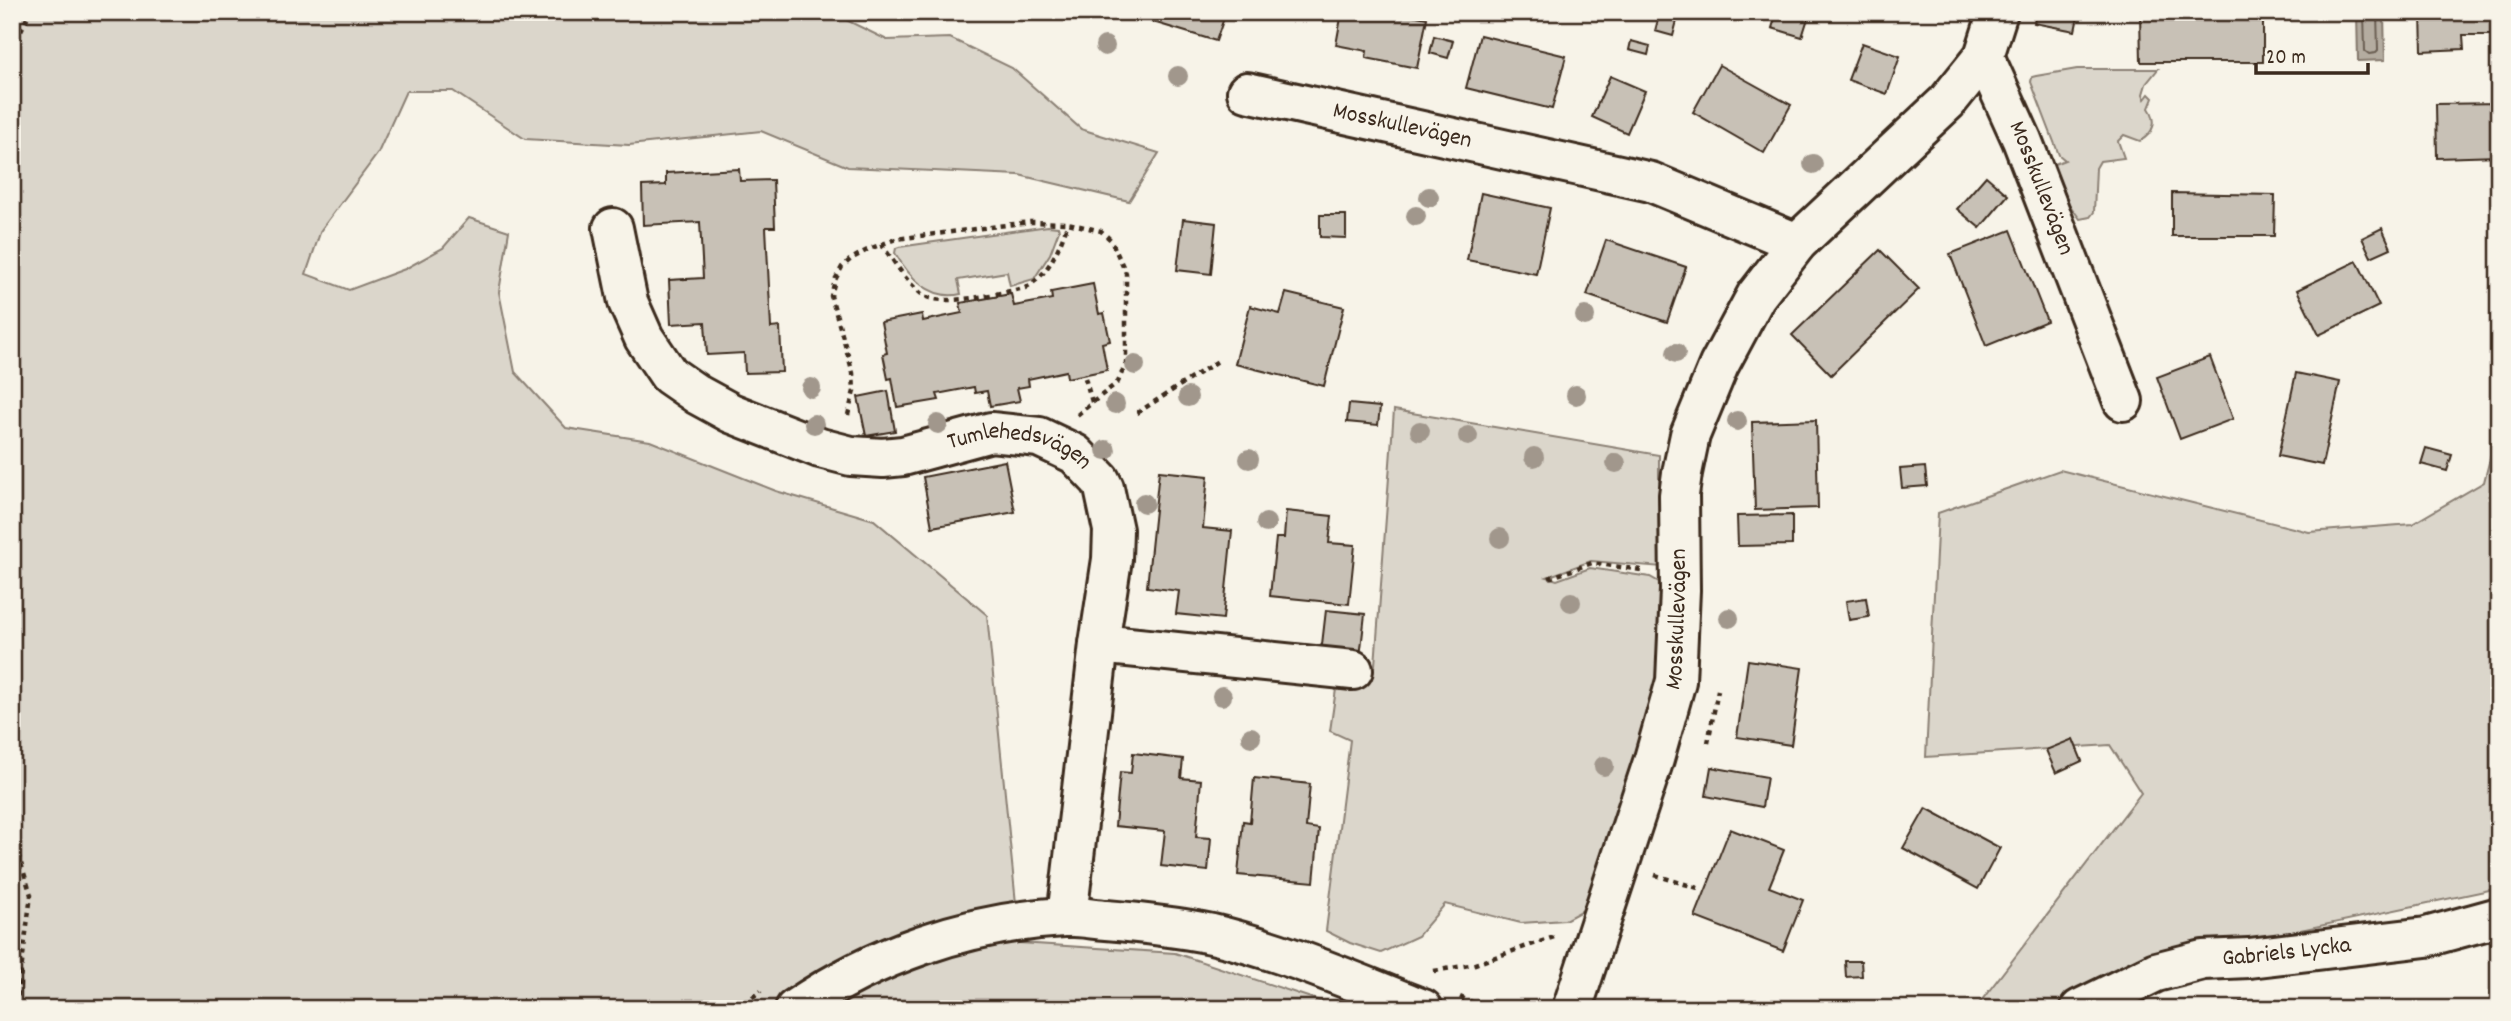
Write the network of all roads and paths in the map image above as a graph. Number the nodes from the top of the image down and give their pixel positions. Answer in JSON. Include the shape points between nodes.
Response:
{"nodes":[{"id":1,"x":30,"y":12,"type":"edge"},
{"id":2,"x":1998,"y":12,"type":"edge"},
{"id":3,"x":12,"y":49,"type":"edge"},
{"id":4,"x":1984,"y":56,"type":"junction"},
{"id":5,"x":1247,"y":92,"type":"dead end"},
{"id":6,"x":1068,"y":223,"type":"junction"},
{"id":7,"x":613,"y":228,"type":"dead end"},
{"id":8,"x":1797,"y":243,"type":"junction"},
{"id":9,"x":881,"y":244,"type":"junction"},
{"id":10,"x":1221,"y":359,"type":"dead end"},
{"id":11,"x":1085,"y":378,"type":"dead end"},
{"id":12,"x":2123,"y":401,"type":"dead end"},
{"id":13,"x":1092,"y":402,"type":"junction"},
{"id":14,"x":1137,"y":413,"type":"dead end"},
{"id":15,"x":835,"y":451,"type":"junction"},
{"id":16,"x":1070,"y":451,"type":"junction"},
{"id":17,"x":1680,"y":576,"type":"junction"},
{"id":18,"x":1549,"y":578,"type":"dead end"},
{"id":19,"x":1099,"y":644,"type":"junction"},
{"id":20,"x":1353,"y":670,"type":"dead end"},
{"id":21,"x":1718,"y":690,"type":"dead end"},
{"id":22,"x":1709,"y":743,"type":"dead end"},
{"id":23,"x":12,"y":835,"type":"edge"},
{"id":24,"x":1620,"y":864,"type":"junction"},
{"id":25,"x":1701,"y":889,"type":"dead end"},
{"id":26,"x":1067,"y":917,"type":"junction"},
{"id":27,"x":1603,"y":917,"type":"junction"},
{"id":28,"x":2499,"y":917,"type":"edge"},
{"id":29,"x":1425,"y":990,"type":"edge"},
{"id":30,"x":16,"y":1009,"type":"edge"},
{"id":31,"x":795,"y":1009,"type":"edge"},
{"id":32,"x":1572,"y":1009,"type":"edge"},
{"id":33,"x":2080,"y":1009,"type":"edge"}],
"edges":[{"from":1,"to":3,"type":"path"},
{"from":2,"to":4,"type":"street","name":"Mosskullevägen"},
{"from":4,"to":8,"type":"street","name":"Mosskullevägen","via":[[1947,102]]},
{"from":4,"to":12,"type":"street","name":"Mosskullevägen","via":[[2027,152]]},
{"from":5,"to":8,"type":"street","name":"Mosskullevägen","via":[[1651,183]]},
{"from":6,"to":9,"type":"path","via":[[1030,222]]},
{"from":6,"to":9,"type":"path","via":[[1048,266],[1033,284],[950,299],[925,296]]},
{"from":6,"to":13,"type":"path","via":[[1101,231],[1111,240],[1126,273],[1126,363],[1118,382]]},
{"from":7,"to":15,"type":"street","name":"Tumlehedsvägen","via":[[628,302],[668,375],[731,413]]},
{"from":8,"to":17,"type":"street","name":"Mosskullevägen","via":[[1756,296],[1719,365],[1690,435],[1679,495]]},
{"from":9,"to":15,"type":"path","via":[[842,267],[831,296],[854,391]]},
{"from":10,"to":14,"type":"path"},
{"from":11,"to":13,"type":"path"},
{"from":13,"to":16,"type":"path","via":[[1071,423]]},
{"from":15,"to":16,"type":"street","name":"Tumlehedsvägen","via":[[851,456],[903,456],[991,432],[1039,437]]},
{"from":16,"to":19,"type":"street","name":"Tumlehedsvägen","via":[[1104,488],[1113,530]]},
{"from":17,"to":18,"type":"path","via":[[1592,563]]},
{"from":17,"to":24,"type":"street","name":"Mosskullevägen","via":[[1676,681]]},
{"from":19,"to":20,"type":"street"},
{"from":19,"to":26,"type":"street","name":"Tumlehedsvägen"},
{"from":21,"to":22,"type":"path"},
{"from":23,"to":30,"type":"path","via":[[31,895]]},
{"from":24,"to":25,"type":"path"},
{"from":24,"to":27,"type":"street","name":"Mosskullevägen"},
{"from":26,"to":29,"type":"street","via":[[1213,934],[1298,961]]},
{"from":26,"to":31,"type":"street","via":[[1007,922],[933,939],[825,988]]},
{"from":27,"to":29,"type":"path","via":[[1475,964]]},
{"from":27,"to":32,"type":"street","name":"Mosskullevägen"},
{"from":28,"to":33,"type":"street","name":"Gabriels Lycka","via":[[2426,937],[2203,960],[2156,972]]}]}
